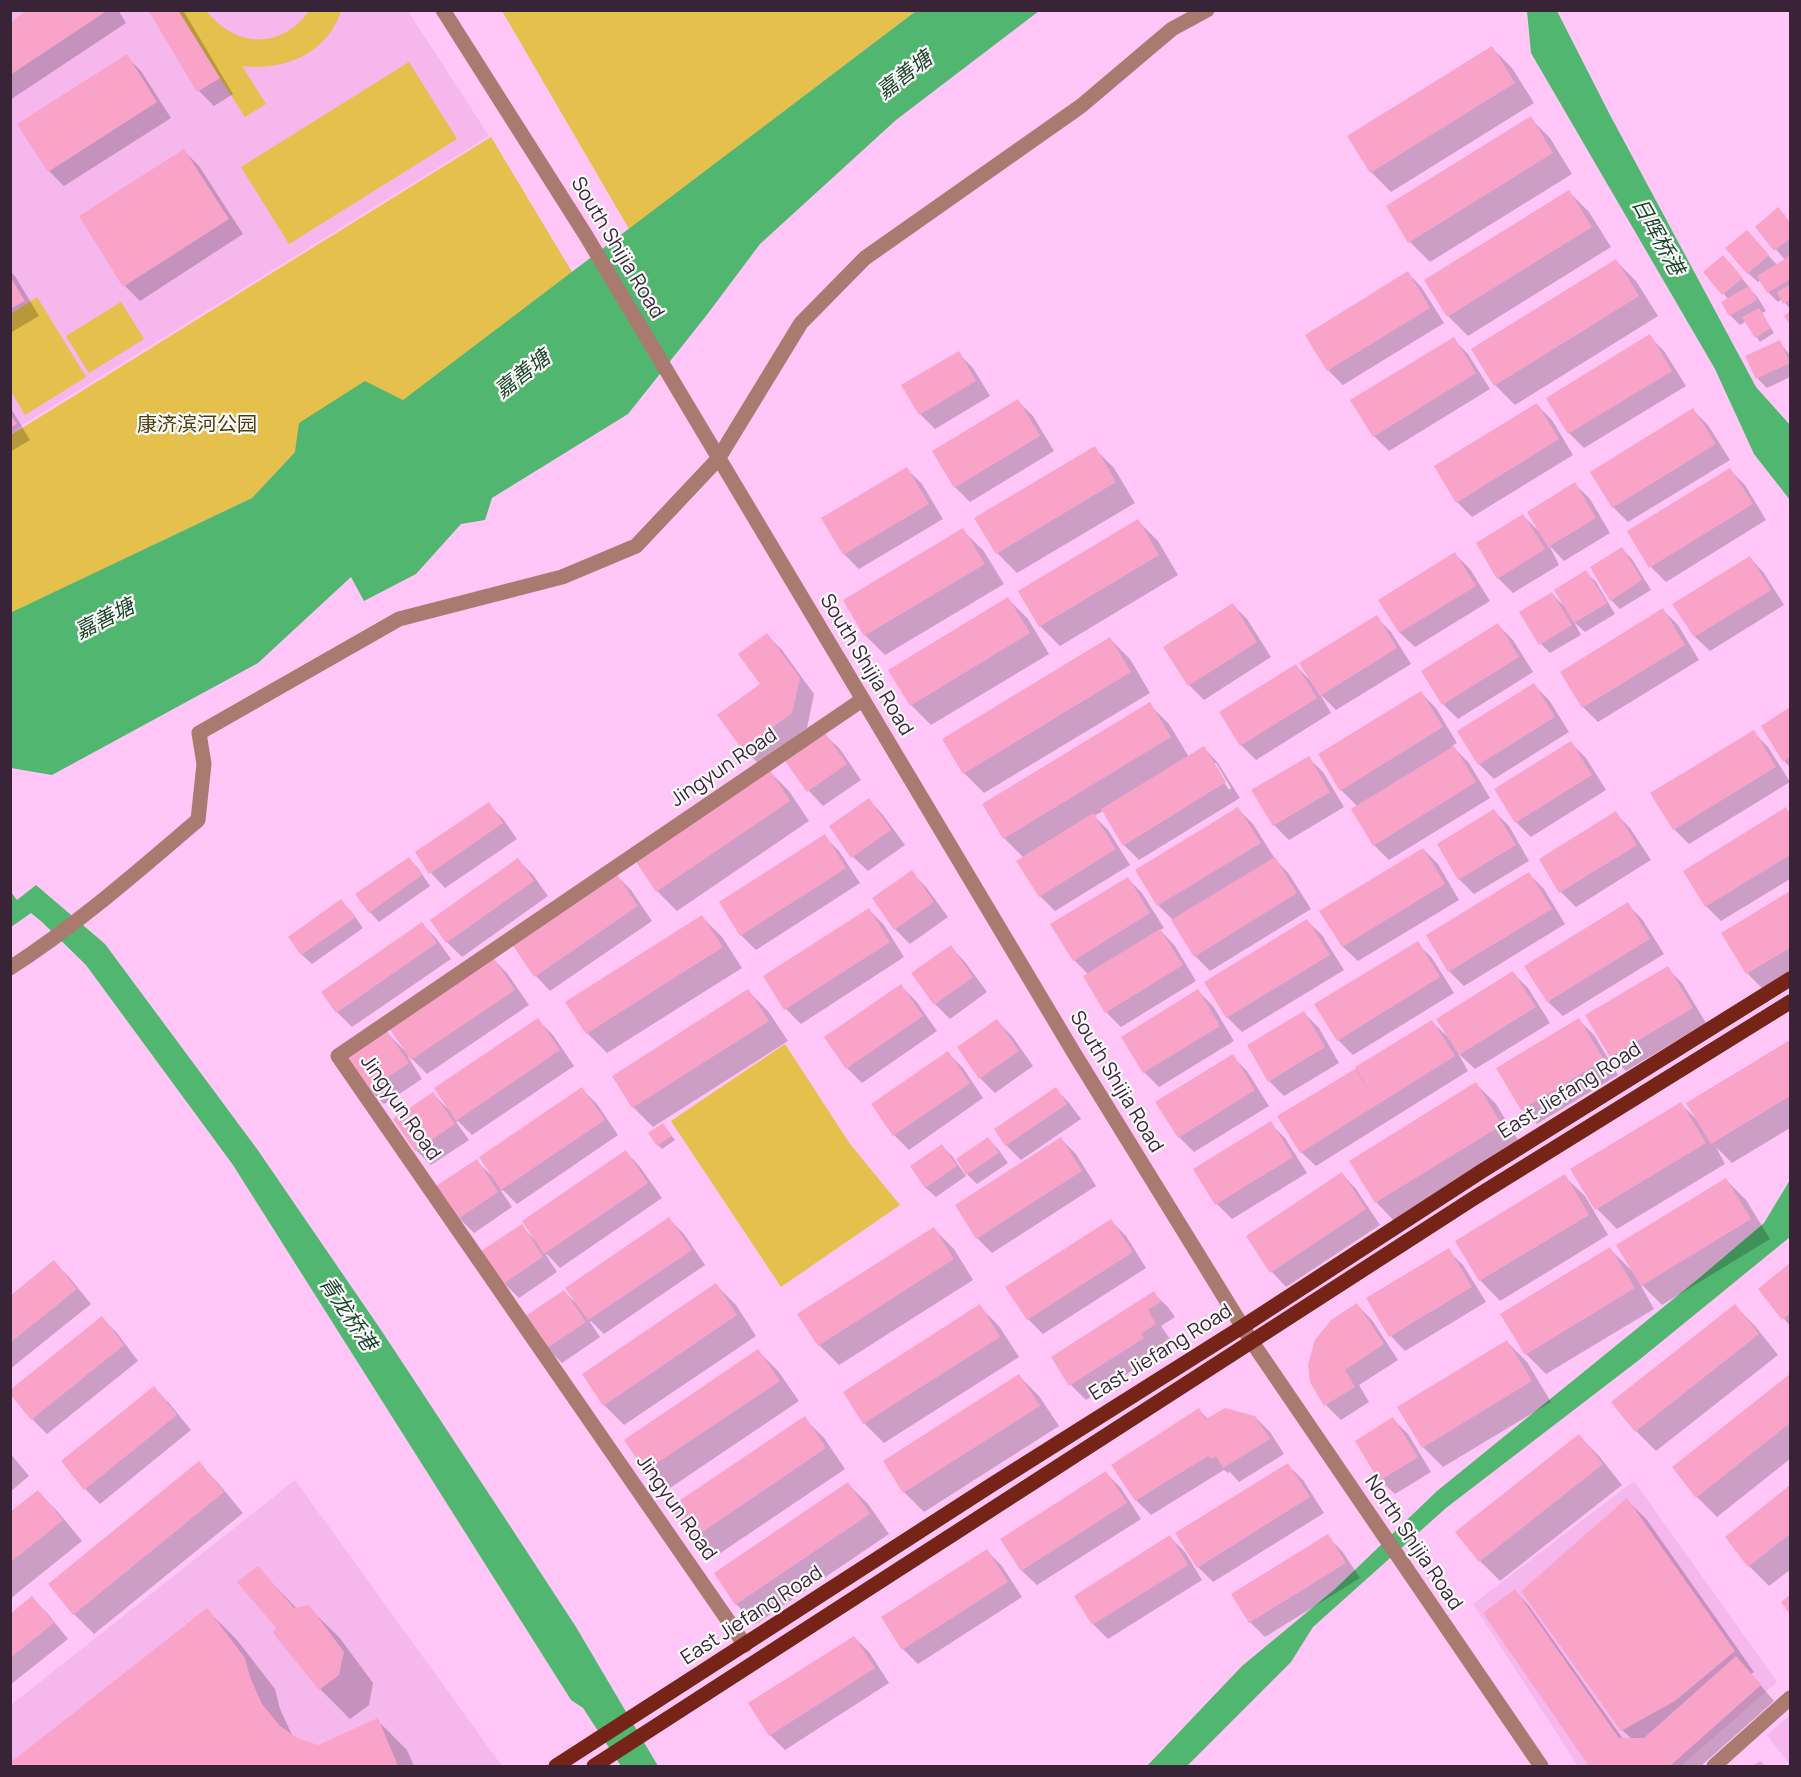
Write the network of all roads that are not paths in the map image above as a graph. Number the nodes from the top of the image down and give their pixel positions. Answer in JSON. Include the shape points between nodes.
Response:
{"nodes":[{"id":1,"x":443,"y":10,"type":"edge"},
{"id":2,"x":1207,"y":10,"type":"edge"},
{"id":3,"x":718,"y":459,"type":"junction"},
{"id":4,"x":862,"y":700,"type":"junction"},
{"id":5,"x":10,"y":968,"type":"edge"},
{"id":6,"x":1791,"y":979,"type":"edge"},
{"id":7,"x":1791,"y":1002,"type":"edge"},
{"id":8,"x":1242,"y":1327,"type":"junction"},
{"id":9,"x":1252,"y":1342,"type":"junction"},
{"id":10,"x":745,"y":1645,"type":"junction"},
{"id":11,"x":1791,"y":1698,"type":"edge"},
{"id":12,"x":556,"y":1767,"type":"edge"},
{"id":13,"x":594,"y":1767,"type":"edge"},
{"id":14,"x":1541,"y":1767,"type":"edge"},
{"id":15,"x":1714,"y":1767,"type":"edge"}],
"edges":[{"from":1,"to":3,"type":"street","name":"South Shijia Road","via":[[585,234]]},
{"from":2,"to":3,"type":"street","via":[[1172,29],[1081,106],[865,258],[801,323]]},
{"from":3,"to":4,"type":"street","name":"South Shijia Road"},
{"from":3,"to":5,"type":"street","via":[[636,546],[562,576],[399,619],[199,733],[204,764],[198,820],[119,887]]},
{"from":4,"to":8,"type":"street","name":"South Shijia Road"},
{"from":4,"to":10,"type":"street","name":"Jingyun Road","via":[[338,1056]]},
{"from":6,"to":8,"type":"main road","name":"East Jiefang Road","via":[[1482,1171]]},
{"from":7,"to":9,"type":"main road","name":"East Jiefang Road"},
{"from":8,"to":9,"type":"street","name":"South Shijia Road"},
{"from":8,"to":10,"type":"main road","name":"East Jiefang Road"},
{"from":9,"to":13,"type":"main road","name":"East Jiefang Road"},
{"from":9,"to":14,"type":"street","name":"North Shijia Road"},
{"from":10,"to":12,"type":"main road","name":"East Jiefang Road"},
{"from":11,"to":15,"type":"street"}]}
